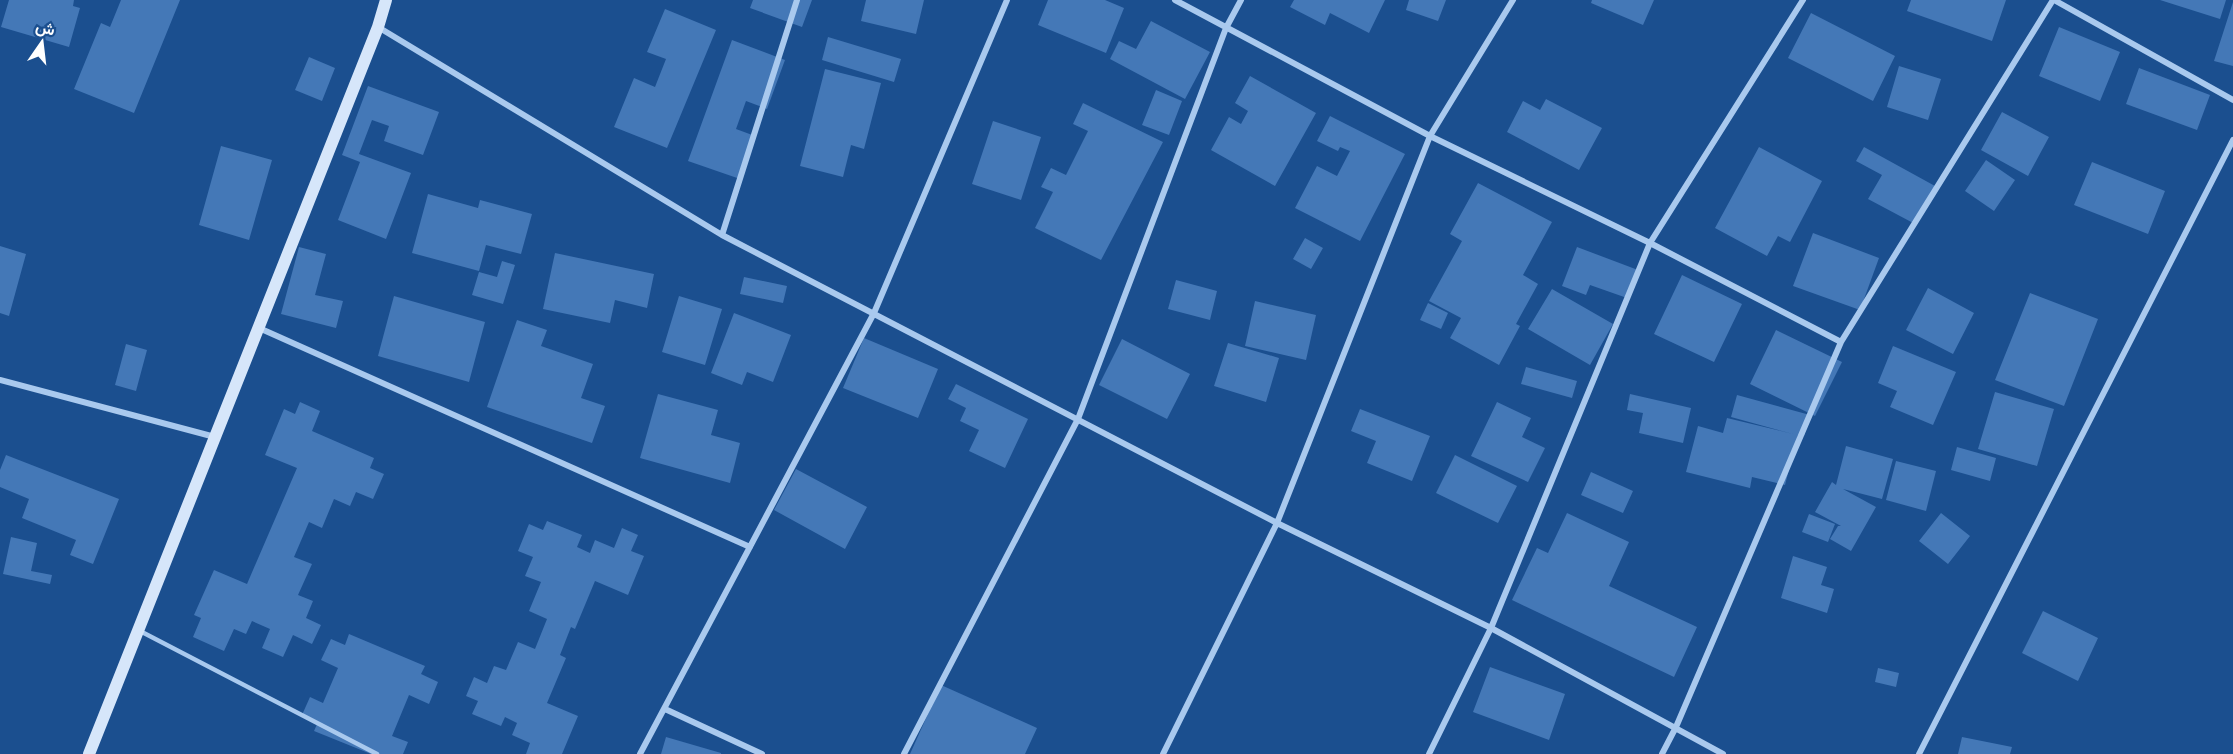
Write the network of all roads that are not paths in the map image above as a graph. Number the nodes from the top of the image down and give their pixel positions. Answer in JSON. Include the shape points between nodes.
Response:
{"nodes":[{"id":1,"x":386,"y":0,"type":"edge"},
{"id":2,"x":797,"y":0,"type":"edge"},
{"id":3,"x":1006,"y":0,"type":"edge"},
{"id":4,"x":1175,"y":0,"type":"edge"},
{"id":5,"x":1241,"y":0,"type":"edge"},
{"id":6,"x":1513,"y":0,"type":"edge"},
{"id":7,"x":1803,"y":0,"type":"edge"},
{"id":8,"x":2054,"y":0,"type":"edge"},
{"id":9,"x":378,"y":27,"type":"junction"},
{"id":10,"x":1226,"y":28,"type":"junction"},
{"id":11,"x":2233,"y":100,"type":"edge"},
{"id":12,"x":1430,"y":136,"type":"junction"},
{"id":13,"x":2233,"y":140,"type":"edge"},
{"id":14,"x":722,"y":235,"type":"junction"},
{"id":15,"x":1650,"y":243,"type":"junction"},
{"id":16,"x":874,"y":313,"type":"junction"},
{"id":17,"x":259,"y":328,"type":"junction"},
{"id":18,"x":1841,"y":342,"type":"junction"},
{"id":19,"x":0,"y":380,"type":"edge"},
{"id":20,"x":1078,"y":419,"type":"junction"},
{"id":21,"x":215,"y":437,"type":"junction"},
{"id":22,"x":1277,"y":523,"type":"junction"},
{"id":23,"x":750,"y":547,"type":"junction"},
{"id":24,"x":1491,"y":628,"type":"junction"},
{"id":25,"x":138,"y":630,"type":"junction"},
{"id":26,"x":665,"y":709,"type":"junction"},
{"id":27,"x":1676,"y":727,"type":"junction"},
{"id":28,"x":89,"y":754,"type":"edge"},
{"id":29,"x":377,"y":754,"type":"edge"},
{"id":30,"x":640,"y":754,"type":"edge"},
{"id":31,"x":762,"y":754,"type":"edge"},
{"id":32,"x":904,"y":754,"type":"edge"},
{"id":33,"x":1163,"y":754,"type":"edge"},
{"id":34,"x":1429,"y":754,"type":"edge"},
{"id":35,"x":1662,"y":754,"type":"edge"},
{"id":36,"x":1723,"y":754,"type":"edge"},
{"id":37,"x":1919,"y":754,"type":"edge"}],
"edges":[{"from":1,"to":9,"type":"street"},
{"from":2,"to":14,"type":"street"},
{"from":3,"to":16,"type":"street"},
{"from":4,"to":10,"type":"street"},
{"from":5,"to":10,"type":"street"},
{"from":6,"to":12,"type":"street"},
{"from":7,"to":15,"type":"street"},
{"from":8,"to":11,"type":"street"},
{"from":8,"to":18,"type":"street"},
{"from":9,"to":14,"type":"street"},
{"from":9,"to":17,"type":"street"},
{"from":10,"to":12,"type":"street"},
{"from":10,"to":20,"type":"street"},
{"from":12,"to":15,"type":"street"},
{"from":12,"to":22,"type":"street"},
{"from":13,"to":37,"type":"street"},
{"from":14,"to":16,"type":"street"},
{"from":15,"to":18,"type":"street"},
{"from":15,"to":24,"type":"street"},
{"from":16,"to":20,"type":"street"},
{"from":16,"to":23,"type":"street"},
{"from":17,"to":21,"type":"street"},
{"from":17,"to":23,"type":"street"},
{"from":18,"to":27,"type":"street"},
{"from":19,"to":21,"type":"street"},
{"from":20,"to":22,"type":"street"},
{"from":20,"to":32,"type":"street"},
{"from":21,"to":25,"type":"street"},
{"from":22,"to":24,"type":"street"},
{"from":22,"to":33,"type":"street"},
{"from":23,"to":26,"type":"street"},
{"from":24,"to":27,"type":"street"},
{"from":24,"to":34,"type":"street"},
{"from":25,"to":28,"type":"street"},
{"from":25,"to":29,"type":"lane"},
{"from":26,"to":30,"type":"street"},
{"from":26,"to":31,"type":"street"},
{"from":27,"to":35,"type":"street"},
{"from":27,"to":36,"type":"street"}]}
